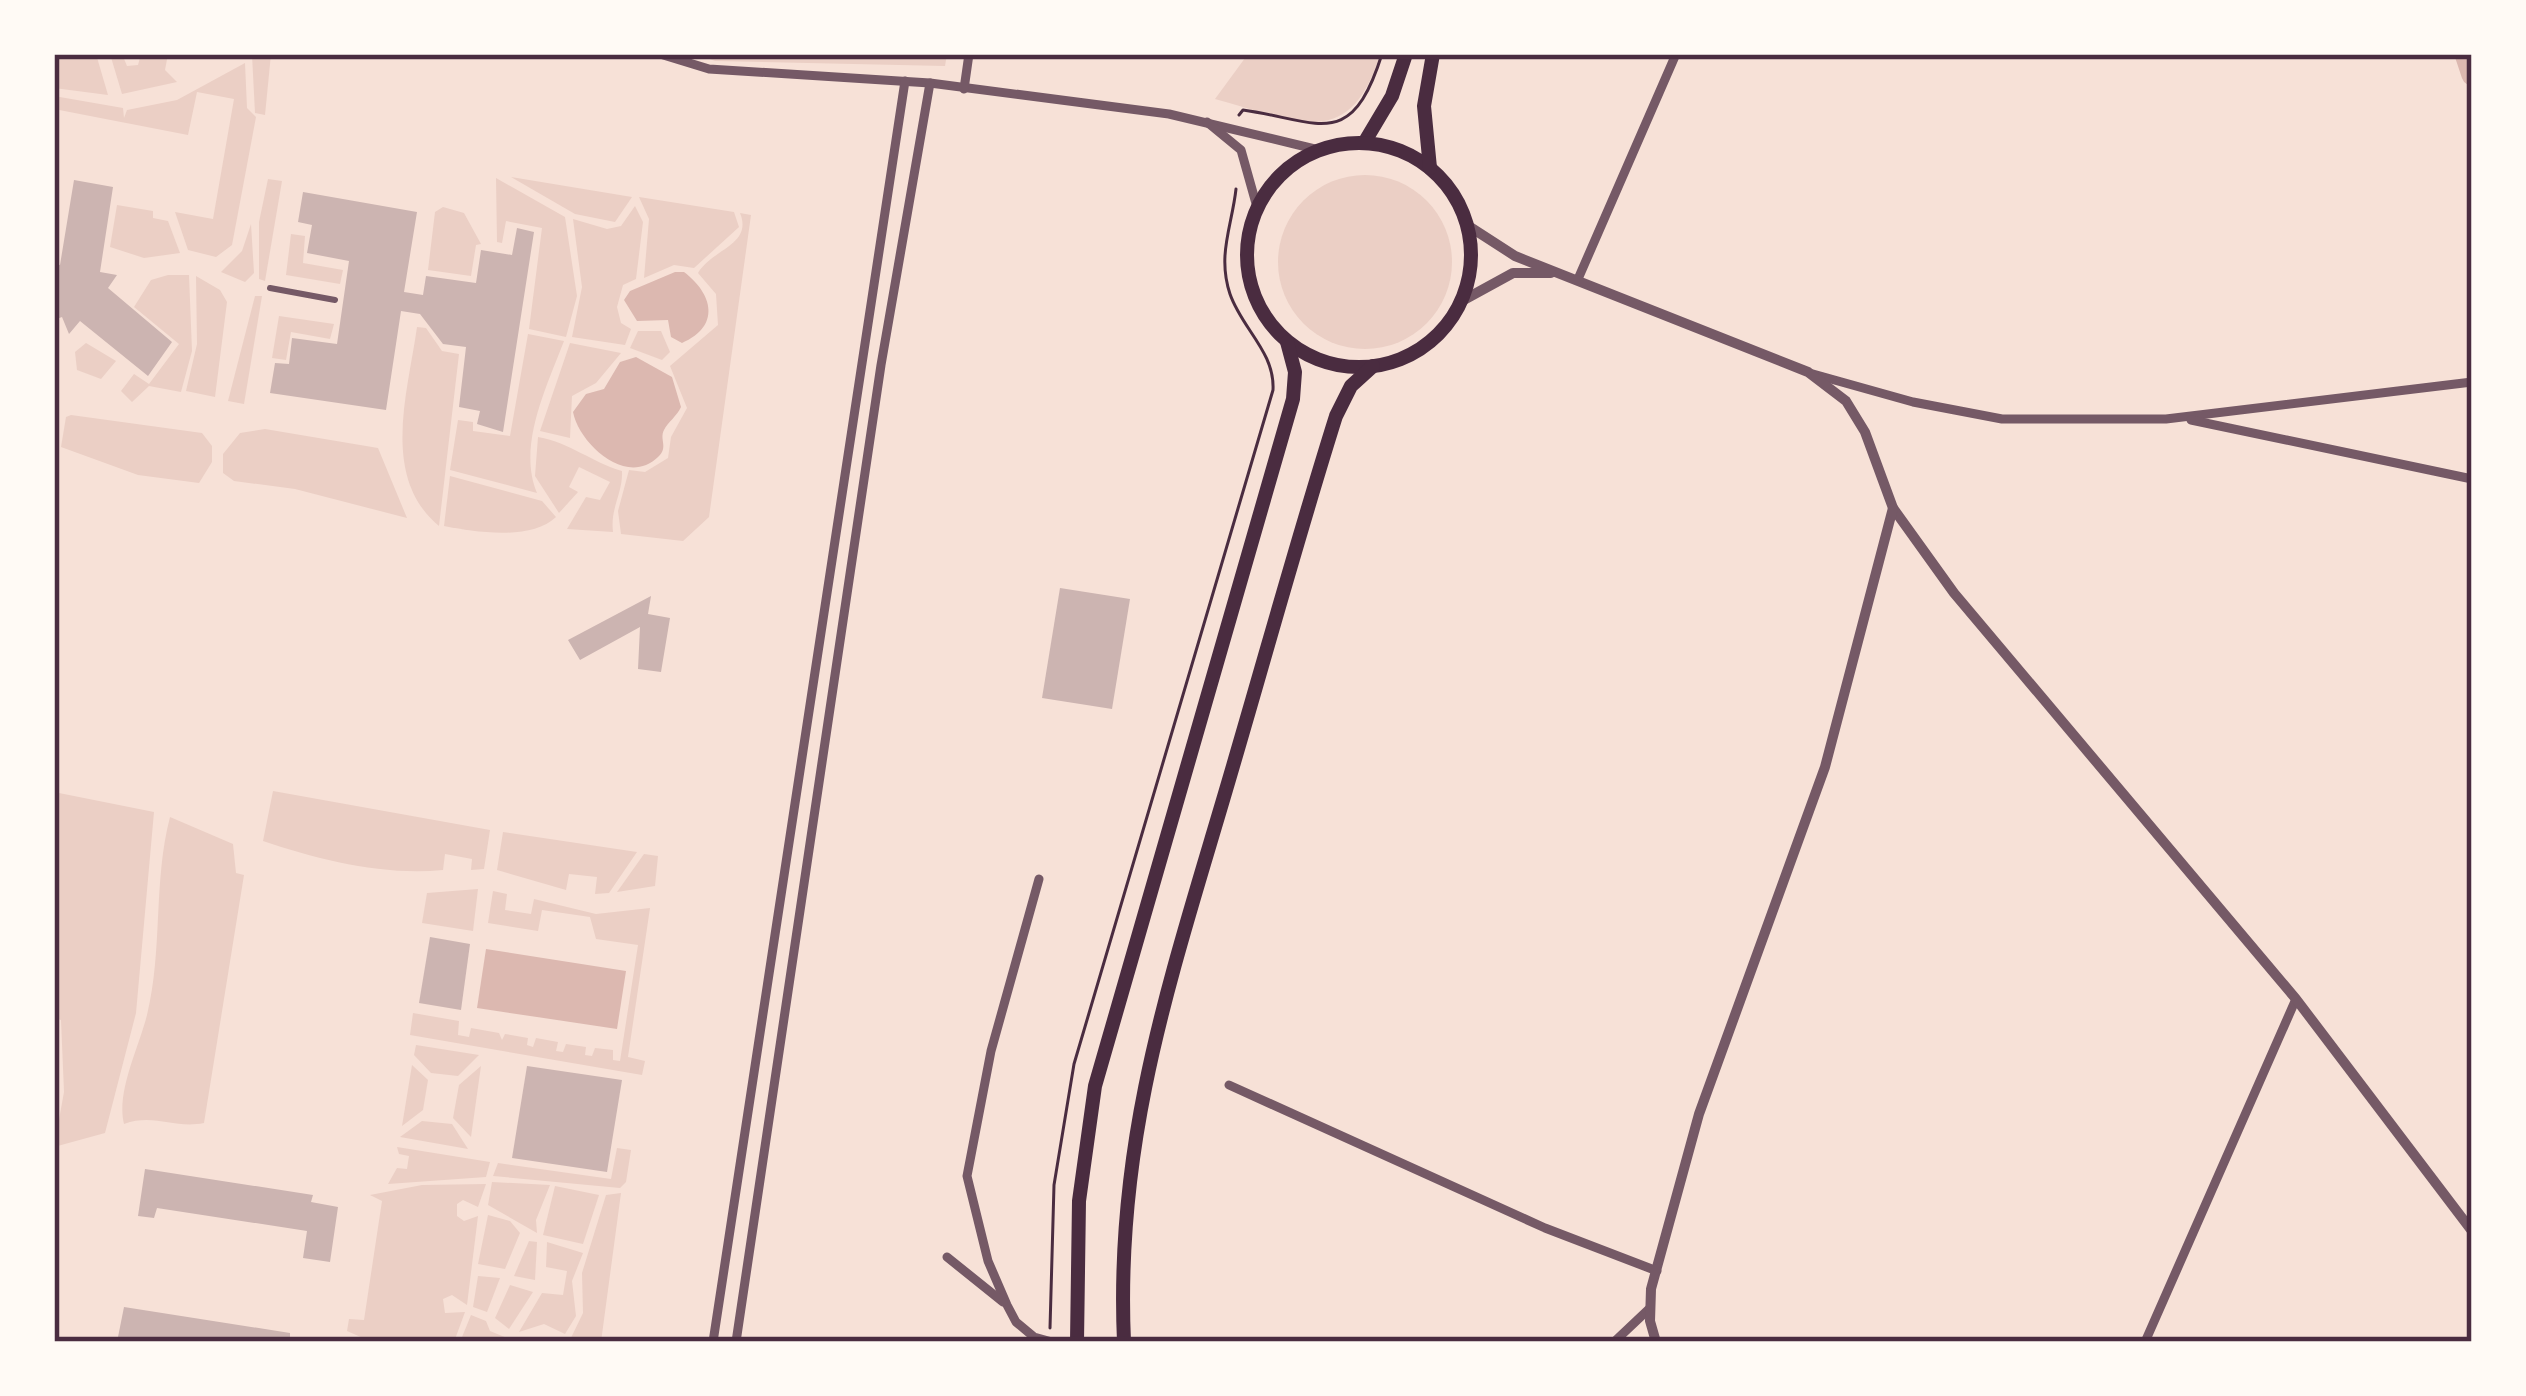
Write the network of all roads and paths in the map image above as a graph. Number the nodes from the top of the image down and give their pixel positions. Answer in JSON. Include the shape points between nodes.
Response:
{"nodes":[{"id":1,"x":660,"y":54,"type":"edge"},
{"id":2,"x":969,"y":54,"type":"edge"},
{"id":3,"x":1382,"y":54,"type":"edge"},
{"id":4,"x":1406,"y":54,"type":"edge"},
{"id":5,"x":1433,"y":54,"type":"edge"},
{"id":6,"x":1676,"y":54,"type":"edge"},
{"id":7,"x":905,"y":80,"type":"junction"},
{"id":8,"x":930,"y":83,"type":"junction"},
{"id":9,"x":964,"y":89,"type":"junction"},
{"id":10,"x":1203,"y":119,"type":"junction"},
{"id":11,"x":1232,"y":125,"type":"junction"},
{"id":12,"x":1364,"y":142,"type":"junction"},
{"id":13,"x":1319,"y":150,"type":"junction"},
{"id":14,"x":1430,"y":168,"type":"junction"},
{"id":15,"x":1236,"y":183,"type":"dead end"},
{"id":16,"x":1257,"y":207,"type":"junction"},
{"id":17,"x":1467,"y":225,"type":"junction"},
{"id":18,"x":1560,"y":273,"type":"junction"},
{"id":19,"x":1578,"y":280,"type":"junction"},
{"id":20,"x":270,"y":288,"type":"dead end"},
{"id":21,"x":335,"y":300,"type":"dead end"},
{"id":22,"x":1460,"y":302,"type":"junction"},
{"id":23,"x":1288,"y":342,"type":"junction"},
{"id":24,"x":1373,"y":366,"type":"junction"},
{"id":25,"x":1808,"y":372,"type":"junction"},
{"id":26,"x":2472,"y":382,"type":"edge"},
{"id":27,"x":2180,"y":418,"type":"junction"},
{"id":28,"x":2472,"y":478,"type":"edge"},
{"id":29,"x":1893,"y":508,"type":"junction"},
{"id":30,"x":1039,"y":879,"type":"dead end"},
{"id":31,"x":2296,"y":999,"type":"junction"},
{"id":32,"x":1229,"y":1085,"type":"dead end"},
{"id":33,"x":2472,"y":1231,"type":"edge"},
{"id":34,"x":947,"y":1257,"type":"dead end"},
{"id":35,"x":1657,"y":1271,"type":"junction"},
{"id":36,"x":1007,"y":1306,"type":"junction"},
{"id":37,"x":1650,"y":1308,"type":"junction"},
{"id":38,"x":713,"y":1342,"type":"edge"},
{"id":39,"x":736,"y":1342,"type":"edge"},
{"id":40,"x":1051,"y":1342,"type":"edge"},
{"id":41,"x":1078,"y":1342,"type":"edge"},
{"id":42,"x":1124,"y":1342,"type":"edge"},
{"id":43,"x":1613,"y":1342,"type":"edge"},
{"id":44,"x":1656,"y":1342,"type":"edge"},
{"id":45,"x":2145,"y":1342,"type":"edge"}],
"edges":[{"from":1,"to":7,"type":"street","via":[[709,69]]},
{"from":2,"to":9,"type":"street"},
{"from":3,"to":11,"type":"path","via":[[1358,109],[1332,123],[1295,124],[1243,110]]},
{"from":4,"to":12,"type":"main road"},
{"from":5,"to":14,"type":"main road","via":[[1424,106]]},
{"from":6,"to":19,"type":"street"},
{"from":7,"to":8,"type":"street"},
{"from":7,"to":38,"type":"street"},
{"from":8,"to":9,"type":"street"},
{"from":8,"to":39,"type":"street","via":[[880,365]]},
{"from":9,"to":10,"type":"street"},
{"from":10,"to":11,"type":"street"},
{"from":10,"to":16,"type":"street","via":[[1241,150]]},
{"from":11,"to":13,"type":"street"},
{"from":12,"to":13,"type":"main road"},
{"from":12,"to":14,"type":"main road"},
{"from":13,"to":16,"type":"main road","via":[[1282,172]]},
{"from":14,"to":17,"type":"main road"},
{"from":15,"to":40,"type":"path","via":[[1224,266],[1237,310],[1269,360],[1273,390],[1074,1064],[1054,1185]]},
{"from":16,"to":23,"type":"main road","via":[[1247,244],[1251,286]]},
{"from":17,"to":18,"type":"street"},
{"from":17,"to":22,"type":"main road","via":[[1471,259]]},
{"from":18,"to":19,"type":"street"},
{"from":18,"to":22,"type":"street","via":[[1513,273]]},
{"from":19,"to":25,"type":"street"},
{"from":20,"to":21,"type":"street"},
{"from":22,"to":24,"type":"main road","via":[[1426,344]]},
{"from":23,"to":24,"type":"main road","via":[[1322,361]]},
{"from":23,"to":41,"type":"main road","via":[[1293,399],[1095,1086],[1079,1201]]},
{"from":24,"to":42,"type":"main road","via":[[1336,416],[1149,1057],[1127,1181]]},
{"from":25,"to":27,"type":"street","via":[[2002,419]]},
{"from":25,"to":29,"type":"street","via":[[1846,401]]},
{"from":26,"to":27,"type":"street"},
{"from":27,"to":28,"type":"street"},
{"from":29,"to":31,"type":"street","via":[[1954,593]]},
{"from":29,"to":35,"type":"street","via":[[1826,766],[1699,1114]]},
{"from":30,"to":36,"type":"street","via":[[967,1176]]},
{"from":31,"to":33,"type":"street"},
{"from":31,"to":45,"type":"street"},
{"from":32,"to":35,"type":"street"},
{"from":34,"to":36,"type":"street"},
{"from":35,"to":37,"type":"street"},
{"from":36,"to":40,"type":"street","via":[[1016,1322]]},
{"from":37,"to":43,"type":"street"},
{"from":37,"to":44,"type":"street"}]}
